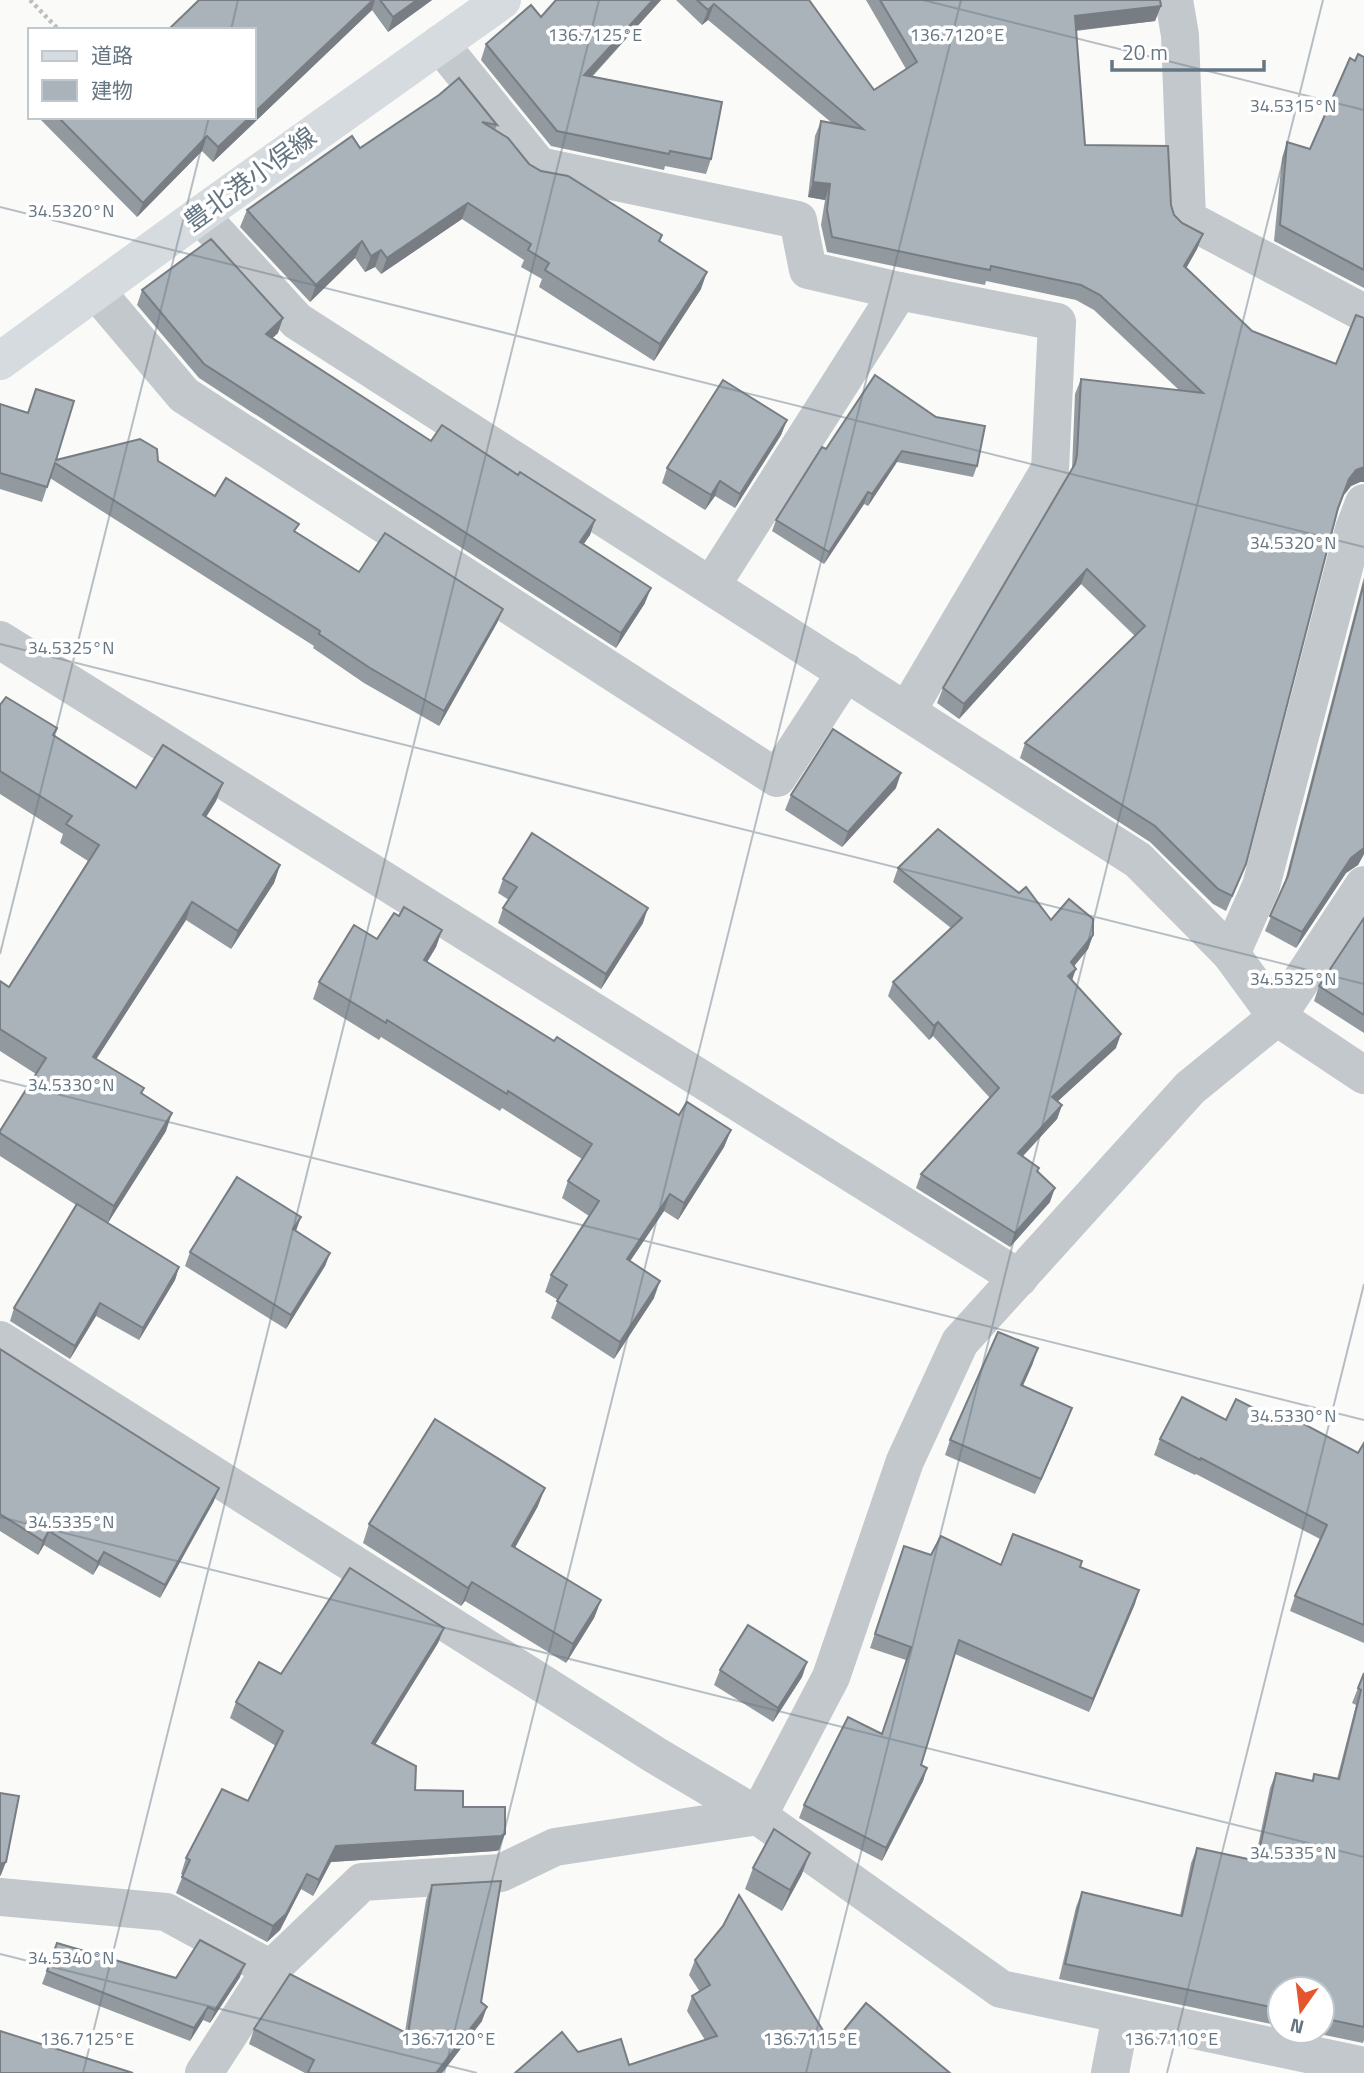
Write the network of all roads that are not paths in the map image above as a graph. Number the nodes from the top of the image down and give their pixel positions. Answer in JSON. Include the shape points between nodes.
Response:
{"nodes":[{"id":1,"x":502,"y":0,"type":"edge"},
{"id":2,"x":1174,"y":0,"type":"edge"},
{"id":3,"x":440,"y":44,"type":"junction"},
{"id":4,"x":200,"y":215,"type":"junction"},
{"id":5,"x":96,"y":291,"type":"junction"},
{"id":6,"x":899,"y":291,"type":"junction"},
{"id":7,"x":1364,"y":313,"type":"edge"},
{"id":8,"x":0,"y":361,"type":"edge"},
{"id":9,"x":1364,"y":503,"type":"edge"},
{"id":10,"x":711,"y":586,"type":"junction"},
{"id":11,"x":0,"y":640,"type":"edge"},
{"id":12,"x":846,"y":672,"type":"junction"},
{"id":13,"x":906,"y":711,"type":"junction"},
{"id":14,"x":1364,"y":885,"type":"edge"},
{"id":15,"x":1231,"y":954,"type":"junction"},
{"id":16,"x":1277,"y":1017,"type":"junction"},
{"id":17,"x":1364,"y":1075,"type":"edge"},
{"id":18,"x":1018,"y":1278,"type":"junction"},
{"id":19,"x":0,"y":1340,"type":"edge"},
{"id":20,"x":758,"y":1816,"type":"junction"},
{"id":21,"x":0,"y":1897,"type":"edge"},
{"id":22,"x":271,"y":1969,"type":"junction"},
{"id":23,"x":1121,"y":2015,"type":"junction"},
{"id":24,"x":1364,"y":2066,"type":"edge"},
{"id":25,"x":204,"y":2073,"type":"edge"},
{"id":26,"x":1110,"y":2073,"type":"edge"}],
"edges":[{"from":1,"to":3,"type":"main road","name":"豊北港小俣線"},
{"from":2,"to":7,"type":"street","via":[[1180,35],[1187,219]]},
{"from":3,"to":4,"type":"main road","name":"豊北港小俣線"},
{"from":3,"to":6,"type":"street","via":[[539,166],[798,220],[808,270]]},
{"from":4,"to":5,"type":"main road","name":"豊北港小俣線"},
{"from":4,"to":10,"type":"street","via":[[298,321]]},
{"from":5,"to":8,"type":"main road","name":"豊北港小俣線"},
{"from":5,"to":12,"type":"street","via":[[184,395],[777,778]]},
{"from":6,"to":10,"type":"street"},
{"from":6,"to":13,"type":"street","via":[[1057,321],[1050,468]]},
{"from":9,"to":15,"type":"street","via":[[1261,886]]},
{"from":10,"to":12,"type":"street"},
{"from":11,"to":18,"type":"street"},
{"from":12,"to":13,"type":"street"},
{"from":13,"to":15,"type":"street","via":[[1138,860]]},
{"from":14,"to":16,"type":"street"},
{"from":15,"to":16,"type":"street"},
{"from":16,"to":17,"type":"street"},
{"from":16,"to":18,"type":"street","via":[[1190,1088]]},
{"from":18,"to":20,"type":"street","via":[[960,1342],[905,1461],[831,1677]]},
{"from":19,"to":20,"type":"street"},
{"from":20,"to":22,"type":"street","via":[[555,1847],[501,1873],[362,1882]]},
{"from":20,"to":23,"type":"street","via":[[1001,1989]]},
{"from":21,"to":22,"type":"street","via":[[166,1912]]},
{"from":22,"to":25,"type":"street"},
{"from":23,"to":24,"type":"street"},
{"from":23,"to":26,"type":"street"}]}
